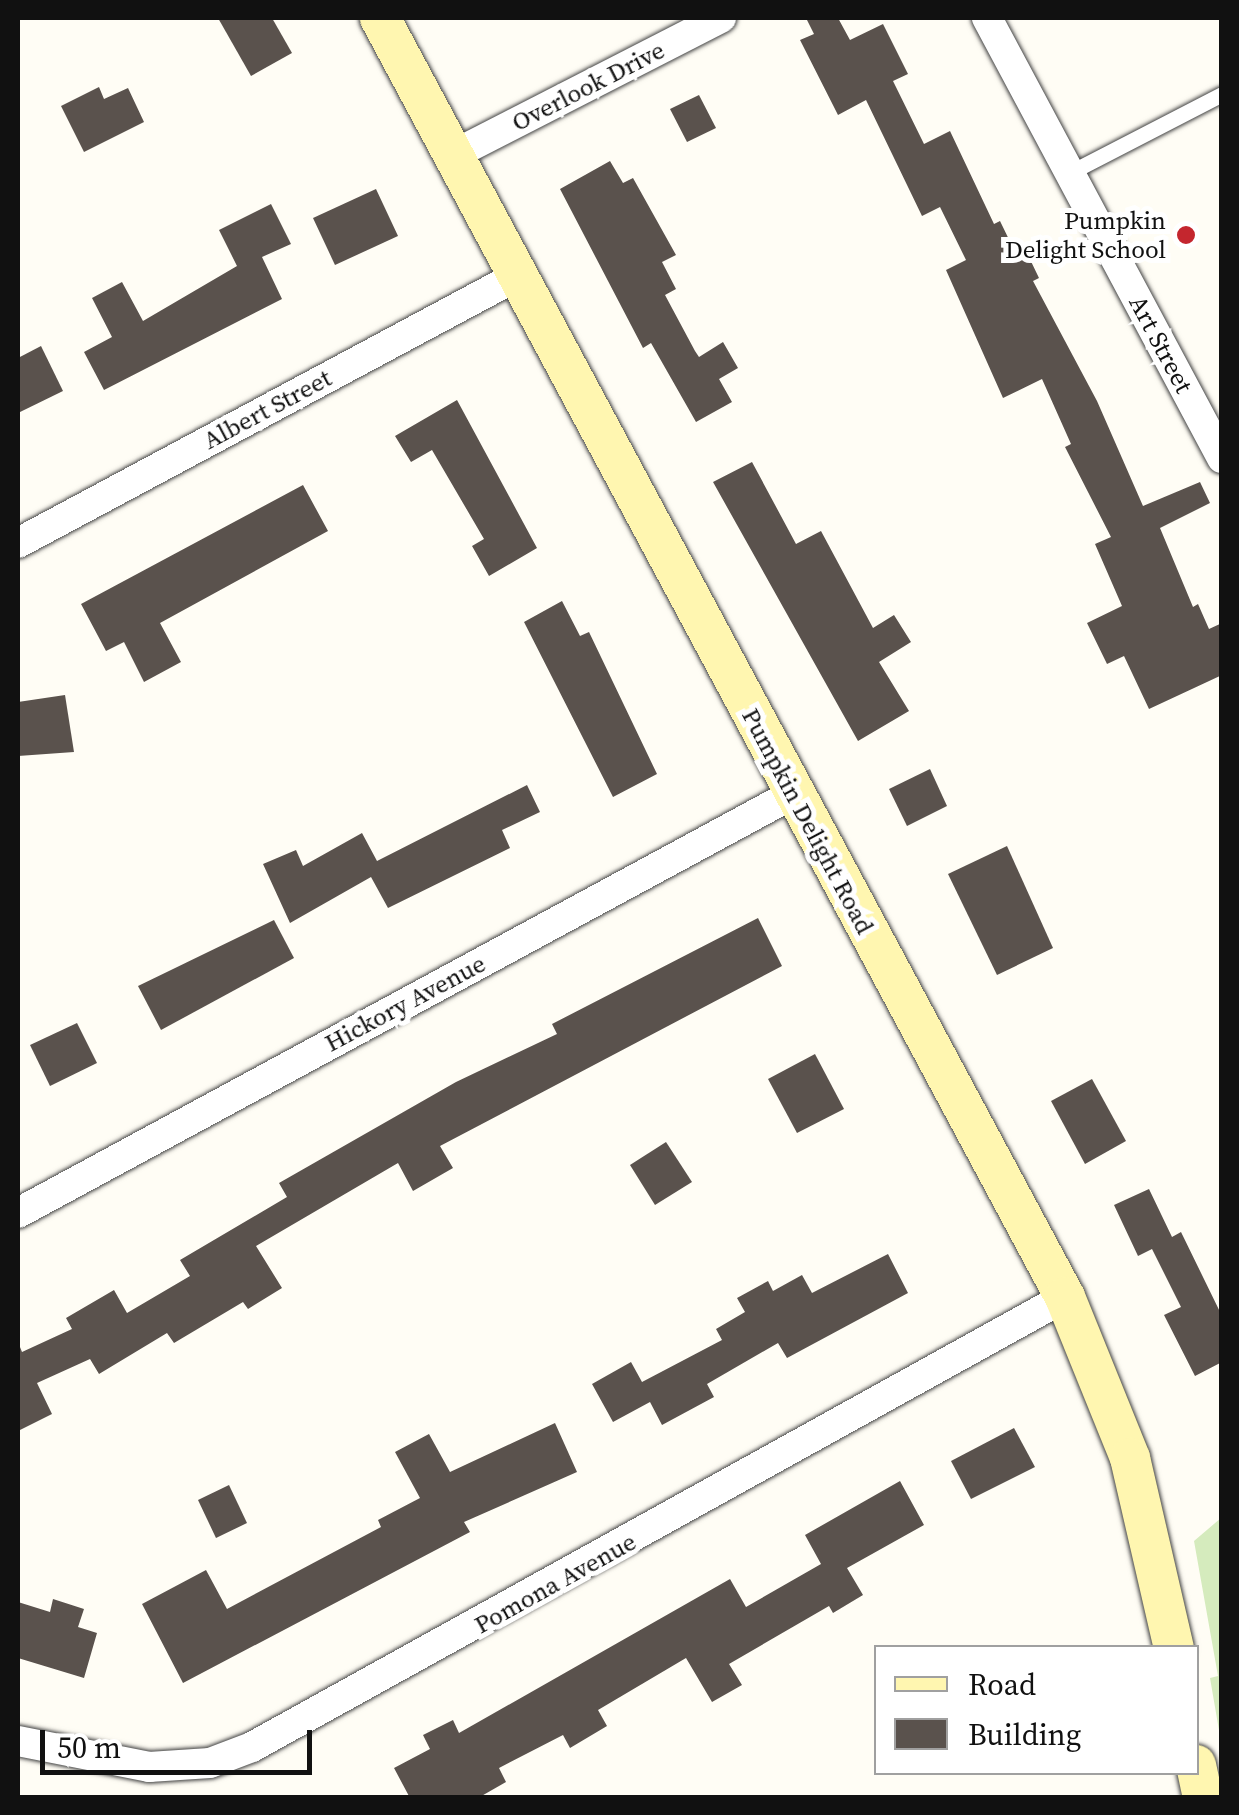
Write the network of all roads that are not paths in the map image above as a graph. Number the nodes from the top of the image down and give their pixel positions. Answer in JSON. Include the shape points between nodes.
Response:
{"nodes":[{"id":1,"x":380,"y":18,"type":"edge"},
{"id":2,"x":721,"y":18,"type":"edge"},
{"id":3,"x":987,"y":18,"type":"edge"},
{"id":4,"x":1222,"y":94,"type":"edge"},
{"id":5,"x":455,"y":154,"type":"junction"},
{"id":6,"x":1070,"y":172,"type":"junction"},
{"id":7,"x":517,"y":276,"type":"junction"},
{"id":8,"x":1222,"y":458,"type":"edge"},
{"id":9,"x":18,"y":542,"type":"edge"},
{"id":10,"x":794,"y":794,"type":"junction"},
{"id":11,"x":18,"y":1213,"type":"edge"},
{"id":12,"x":1065,"y":1297,"type":"junction"},
{"id":13,"x":1173,"y":1645,"type":"edge"},
{"id":14,"x":18,"y":1741,"type":"edge"}],
"edges":[{"from":1,"to":5,"type":"street","name":"Pumpkin Delight Road"},
{"from":2,"to":5,"type":"street","name":"Overlook Drive"},
{"from":3,"to":6,"type":"street","name":"Art Street"},
{"from":4,"to":6,"type":"lane"},
{"from":5,"to":7,"type":"street","name":"Pumpkin Delight Road"},
{"from":6,"to":8,"type":"street","name":"Art Street"},
{"from":7,"to":9,"type":"street","name":"Albert Street"},
{"from":7,"to":10,"type":"street","name":"Pumpkin Delight Road"},
{"from":10,"to":11,"type":"street","name":"Hickory Avenue"},
{"from":10,"to":12,"type":"street","name":"Pumpkin Delight Road"},
{"from":12,"to":13,"type":"street","name":"Pumpkin Delight Road","via":[[1130,1458]]},
{"from":12,"to":14,"type":"street","name":"Pomona Avenue","via":[[252,1747],[210,1762],[150,1767]]}]}
